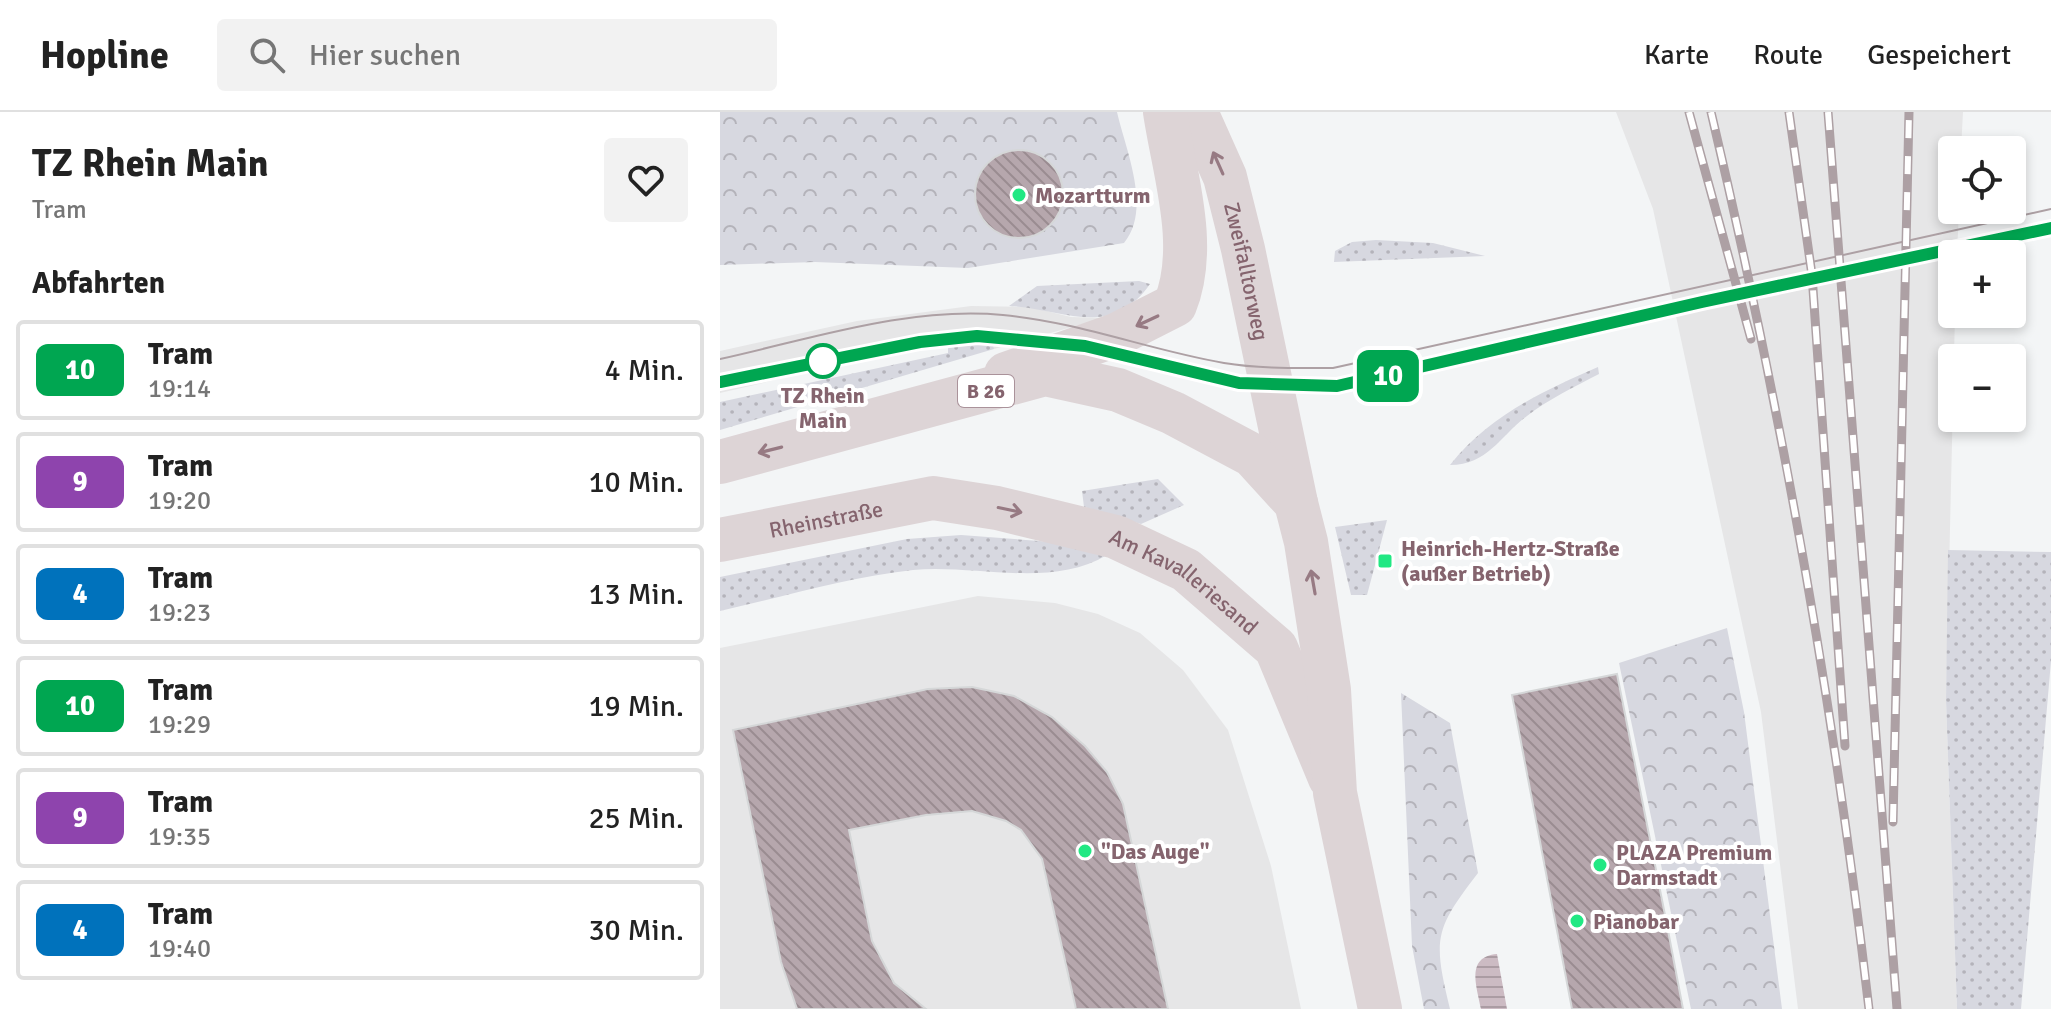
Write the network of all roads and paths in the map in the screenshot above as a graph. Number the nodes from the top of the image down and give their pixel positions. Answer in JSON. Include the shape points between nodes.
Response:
{"nodes":[{"id":1,"x":1165,"y":112,"type":"edge"},
{"id":2,"x":1196,"y":112,"type":"edge"},
{"id":3,"x":926,"y":407,"type":"junction"},
{"id":4,"x":1282,"y":434,"type":"joint"},
{"id":5,"x":720,"y":462,"type":"edge"},
{"id":6,"x":933,"y":498,"type":"joint"},
{"id":7,"x":1296,"y":503,"type":"junction"},
{"id":8,"x":720,"y":540,"type":"edge"},
{"id":9,"x":1335,"y":793,"type":"junction"},
{"id":10,"x":1380,"y":1009,"type":"edge"}],
"edges":[{"from":1,"to":3,"type":"main road","one_way":true,"via":[[1185,239],[1175,305]]},
{"from":4,"to":2,"type":"main road","name":"Zweifalltorweg","one_way":true,"via":[[1225,177]]},
{"from":3,"to":5,"type":"main road","number":"B 26","one_way":true},
{"from":3,"to":7,"type":"main road","name":"Am Kavalleriesand","number":"B 26","via":[[1045,374],[1118,390],[1230,441],[1252,455]]},
{"from":4,"to":7,"type":"main road","name":"Am Kavalleriesand"},
{"from":6,"to":8,"type":"main road","name":"Rheinstraße"},
{"from":6,"to":9,"type":"main road","name":"Am Kavalleriesand","one_way":true,"via":[[1058,520],[1116,537],[1186,570],[1276,648]]},
{"from":9,"to":7,"type":"main road","name":"Am Kavalleriesand","one_way":true,"via":[[1325,659]]},
{"from":9,"to":10,"type":"main road","name":"Am Kavalleriesand"}]}
